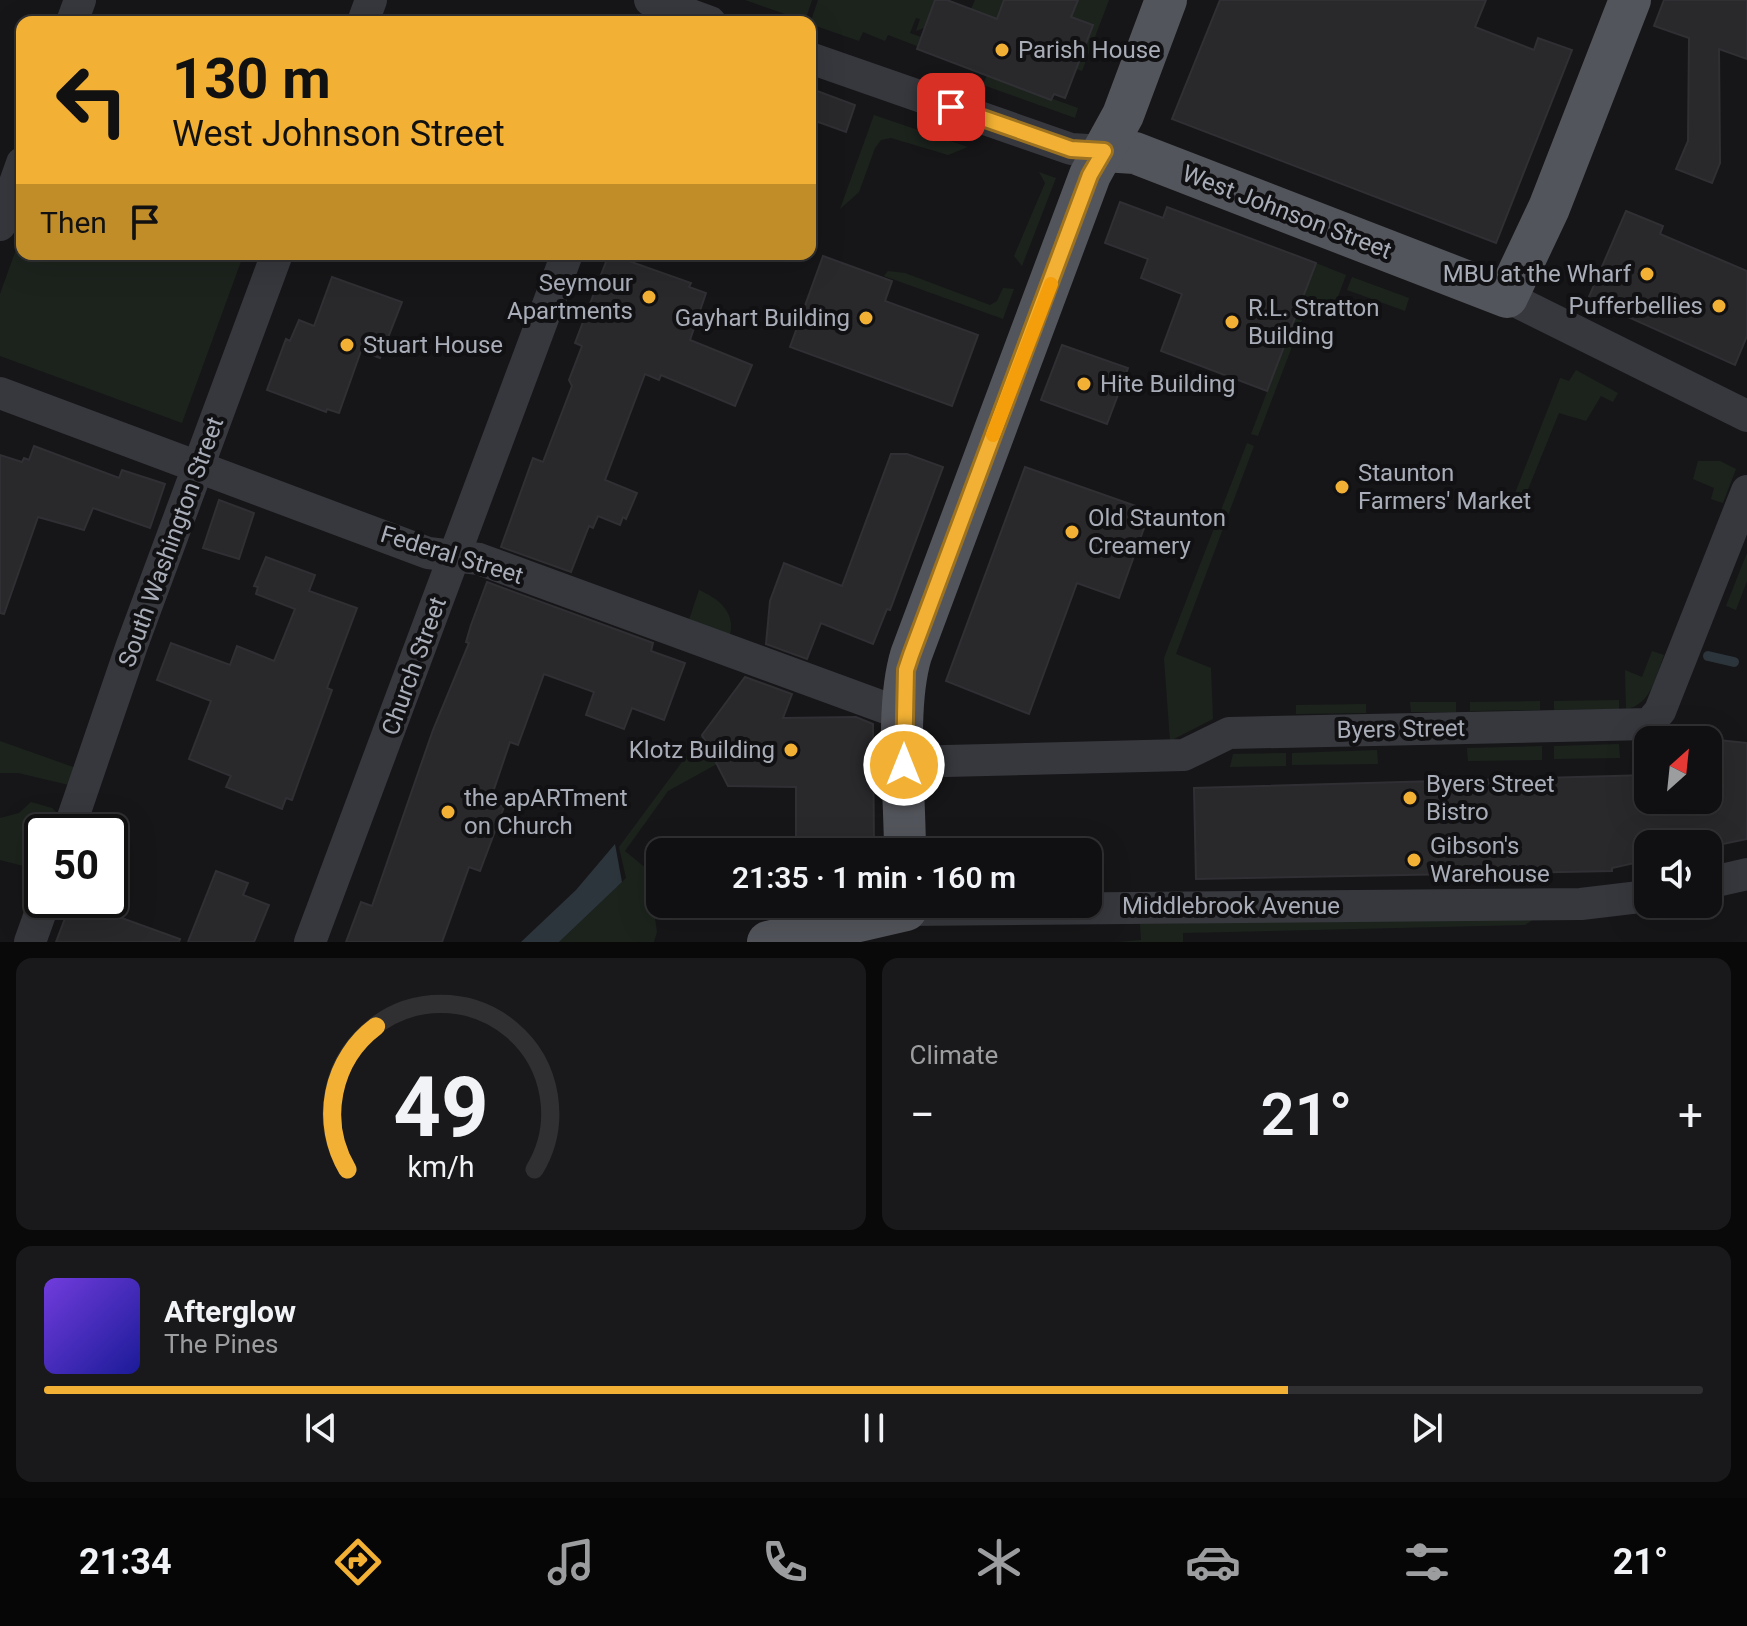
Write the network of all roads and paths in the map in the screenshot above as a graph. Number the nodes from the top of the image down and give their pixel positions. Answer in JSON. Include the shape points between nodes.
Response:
{"nodes":[{"id":1,"x":1166,"y":0,"type":"edge"},
{"id":2,"x":1630,"y":0,"type":"edge"},
{"id":3,"x":656,"y":6,"type":"edge"},
{"id":4,"x":690,"y":16,"type":"edge"},
{"id":5,"x":816,"y":60,"type":"edge"},
{"id":6,"x":1104,"y":151,"type":"junction"},
{"id":7,"x":16,"y":180,"type":"edge"},
{"id":8,"x":0,"y":225,"type":"edge"},
{"id":9,"x":275,"y":260,"type":"edge"},
{"id":10,"x":565,"y":260,"type":"edge"},
{"id":11,"x":1507,"y":297,"type":"junction"},
{"id":12,"x":0,"y":393,"type":"edge"},
{"id":13,"x":1747,"y":416,"type":"edge"},
{"id":14,"x":199,"y":466,"type":"junction"},
{"id":15,"x":1747,"y":491,"type":"edge"},
{"id":16,"x":454,"y":556,"type":"junction"},
{"id":17,"x":905,"y":715,"type":"junction"},
{"id":18,"x":904,"y":762,"type":"junction"},
{"id":19,"x":74,"y":814,"type":"edge"},
{"id":20,"x":905,"y":838,"type":"edge"},
{"id":21,"x":1747,"y":874,"type":"edge"},
{"id":22,"x":1722,"y":880,"type":"edge"},
{"id":23,"x":1634,"y":898,"type":"edge"},
{"id":24,"x":1102,"y":906,"type":"edge"},
{"id":25,"x":39,"y":918,"type":"edge"},
{"id":26,"x":863,"y":918,"type":"edge"},
{"id":27,"x":30,"y":942,"type":"edge"},
{"id":28,"x":310,"y":942,"type":"edge"},
{"id":29,"x":768,"y":942,"type":"edge"}],
"edges":[{"from":1,"to":6,"type":"main road"},
{"from":2,"to":11,"type":"main road","via":[[1549,208]]},
{"from":3,"to":4,"type":"street"},
{"from":5,"to":6,"type":"street","name":"West Johnson Street","via":[[1071,149]]},
{"from":6,"to":11,"type":"main road","name":"West Johnson Street","via":[[1135,153]]},
{"from":6,"to":17,"type":"main road","via":[[1090,175],[911,655]]},
{"from":7,"to":8,"type":"street"},
{"from":9,"to":14,"type":"street","name":"South Washington Street"},
{"from":10,"to":16,"type":"street","name":"Church Street"},
{"from":11,"to":13,"type":"street","name":"West Johnson Street"},
{"from":12,"to":14,"type":"street","name":"Federal Street"},
{"from":14,"to":16,"type":"street","name":"Federal Street","via":[[428,553]]},
{"from":14,"to":19,"type":"street","name":"South Washington Street"},
{"from":15,"to":18,"type":"street","name":"Byers Street","via":[[1660,711],[1649,724],[1229,733],[1184,755]]},
{"from":16,"to":17,"type":"street","name":"Federal Street","via":[[479,559]]},
{"from":16,"to":28,"type":"street","name":"Church Street"},
{"from":17,"to":18,"type":"main road"},
{"from":18,"to":20,"type":"main road"},
{"from":21,"to":22,"type":"street"},
{"from":23,"to":24,"type":"street","name":"Middlebrook Avenue","via":[[1581,904]]},
{"from":25,"to":27,"type":"street"},
{"from":26,"to":29,"type":"main road","name":"Middlebrook Avenue"}]}
